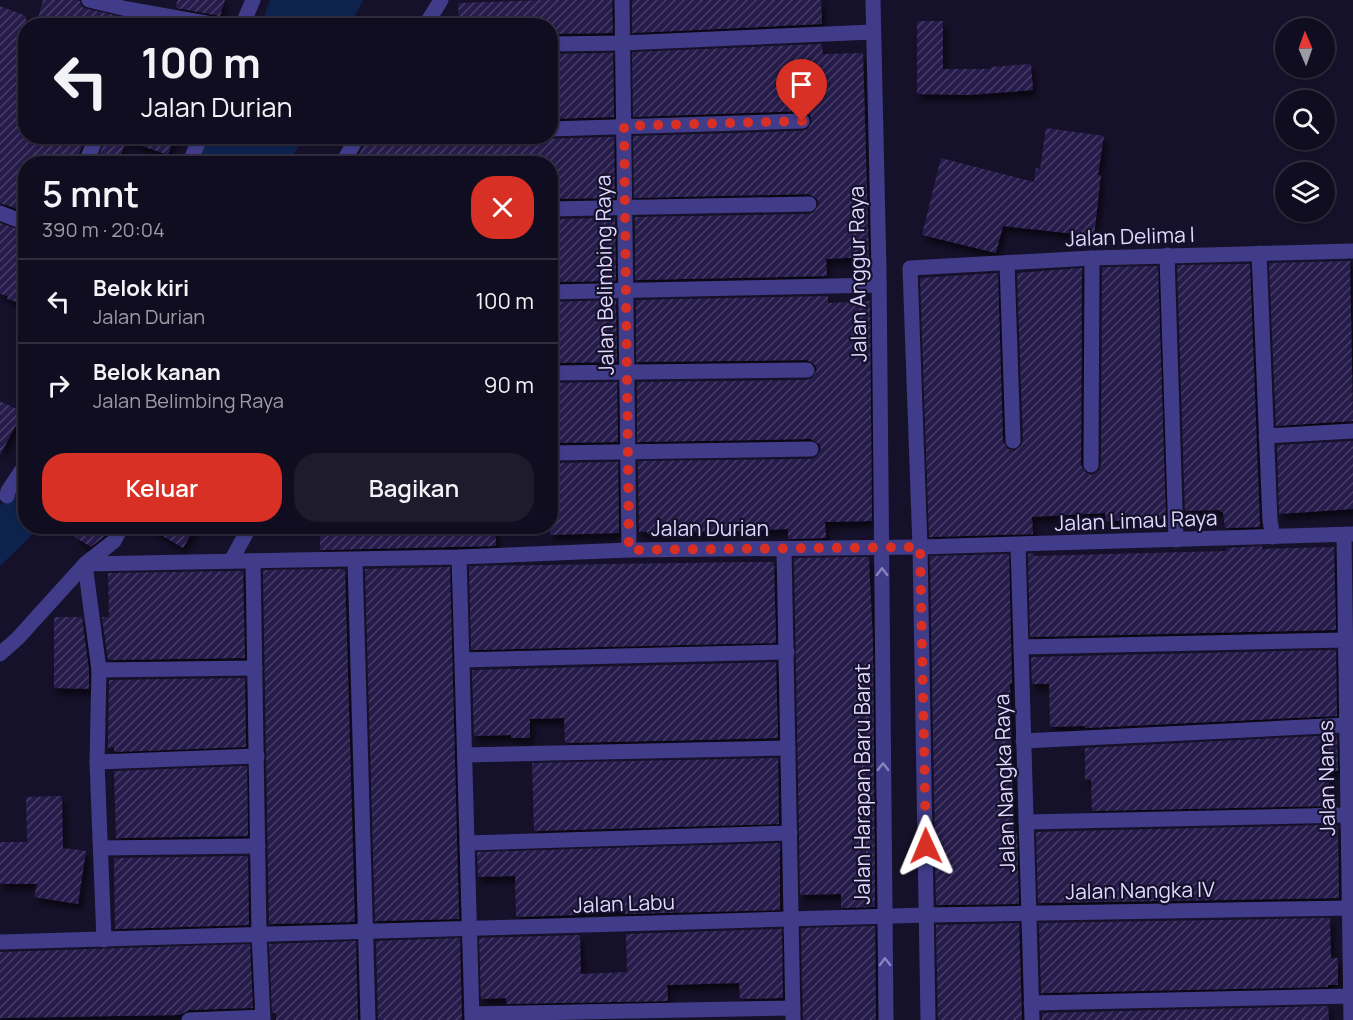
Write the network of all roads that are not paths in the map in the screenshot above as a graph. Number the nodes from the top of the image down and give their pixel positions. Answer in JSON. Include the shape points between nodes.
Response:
{"nodes":[{"id":1,"x":89,"y":0,"type":"edge"},
{"id":2,"x":253,"y":0,"type":"edge"},
{"id":3,"x":441,"y":0,"type":"edge"},
{"id":4,"x":622,"y":0,"type":"edge"},
{"id":5,"x":873,"y":0,"type":"edge"},
{"id":6,"x":178,"y":18,"type":"edge"},
{"id":7,"x":245,"y":18,"type":"edge"},
{"id":8,"x":430,"y":18,"type":"edge"},
{"id":9,"x":873,"y":32,"type":"junction"},
{"id":10,"x":622,"y":43,"type":"junction"},
{"id":11,"x":558,"y":44,"type":"edge"},
{"id":12,"x":802,"y":121,"type":"dead end"},
{"id":13,"x":624,"y":126,"type":"junction"},
{"id":14,"x":558,"y":129,"type":"edge"},
{"id":15,"x":809,"y":204,"type":"dead end"},
{"id":16,"x":624,"y":208,"type":"junction"},
{"id":17,"x":558,"y":209,"type":"edge"},
{"id":18,"x":0,"y":213,"type":"edge"},
{"id":19,"x":18,"y":220,"type":"edge"},
{"id":20,"x":1353,"y":251,"type":"edge"},
{"id":21,"x":1259,"y":254,"type":"junction"},
{"id":22,"x":1167,"y":255,"type":"junction"},
{"id":23,"x":1092,"y":258,"type":"junction"},
{"id":24,"x":1007,"y":263,"type":"junction"},
{"id":25,"x":879,"y":285,"type":"junction"},
{"id":26,"x":626,"y":291,"type":"junction"},
{"id":27,"x":558,"y":292,"type":"edge"},
{"id":28,"x":807,"y":370,"type":"dead end"},
{"id":29,"x":626,"y":373,"type":"junction"},
{"id":30,"x":558,"y":374,"type":"edge"},
{"id":31,"x":1353,"y":431,"type":"edge"},
{"id":32,"x":1266,"y":436,"type":"junction"},
{"id":33,"x":1013,"y":441,"type":"dead end"},
{"id":34,"x":811,"y":449,"type":"dead end"},
{"id":35,"x":627,"y":452,"type":"junction"},
{"id":36,"x":558,"y":453,"type":"edge"},
{"id":37,"x":1091,"y":465,"type":"dead end"},
{"id":38,"x":18,"y":475,"type":"edge"},
{"id":39,"x":7,"y":496,"type":"dead end"},
{"id":40,"x":118,"y":534,"type":"edge"},
{"id":41,"x":246,"y":534,"type":"edge"},
{"id":42,"x":1348,"y":534,"type":"edge"},
{"id":43,"x":1273,"y":537,"type":"junction"},
{"id":44,"x":1176,"y":540,"type":"junction"},
{"id":45,"x":1018,"y":545,"type":"junction"},
{"id":46,"x":920,"y":547,"type":"junction"},
{"id":47,"x":882,"y":548,"type":"junction"},
{"id":48,"x":784,"y":549,"type":"junction"},
{"id":49,"x":629,"y":550,"type":"junction"},
{"id":50,"x":459,"y":558,"type":"junction"},
{"id":51,"x":355,"y":560,"type":"junction"},
{"id":52,"x":231,"y":561,"type":"junction"},
{"id":53,"x":253,"y":561,"type":"junction"},
{"id":54,"x":85,"y":564,"type":"junction"},
{"id":55,"x":1345,"y":640,"type":"junction"},
{"id":56,"x":1021,"y":647,"type":"junction"},
{"id":57,"x":787,"y":652,"type":"junction"},
{"id":58,"x":0,"y":654,"type":"edge"},
{"id":59,"x":462,"y":660,"type":"junction"},
{"id":60,"x":255,"y":668,"type":"junction"},
{"id":61,"x":99,"y":670,"type":"junction"},
{"id":62,"x":1346,"y":725,"type":"junction"},
{"id":63,"x":1023,"y":741,"type":"junction"},
{"id":64,"x":788,"y":748,"type":"junction"},
{"id":65,"x":465,"y":755,"type":"junction"},
{"id":66,"x":256,"y":756,"type":"junction"},
{"id":67,"x":97,"y":762,"type":"junction"},
{"id":68,"x":1347,"y":815,"type":"junction"},
{"id":69,"x":1026,"y":822,"type":"junction"},
{"id":70,"x":790,"y":833,"type":"junction"},
{"id":71,"x":467,"y":843,"type":"junction"},
{"id":72,"x":258,"y":846,"type":"junction"},
{"id":73,"x":101,"y":848,"type":"junction"},
{"id":74,"x":1352,"y":908,"type":"edge"},
{"id":75,"x":1028,"y":913,"type":"junction"},
{"id":76,"x":928,"y":915,"type":"junction"},
{"id":77,"x":884,"y":916,"type":"junction"},
{"id":78,"x":790,"y":919,"type":"junction"},
{"id":79,"x":470,"y":929,"type":"junction"},
{"id":80,"x":365,"y":932,"type":"junction"},
{"id":81,"x":259,"y":934,"type":"junction"},
{"id":82,"x":104,"y":940,"type":"junction"},
{"id":83,"x":0,"y":942,"type":"edge"},
{"id":84,"x":1351,"y":996,"type":"junction"},
{"id":85,"x":1031,"y":1004,"type":"junction"},
{"id":86,"x":793,"y":1014,"type":"edge"},
{"id":87,"x":472,"y":1017,"type":"edge"},
{"id":88,"x":263,"y":1019,"type":"edge"},
{"id":89,"x":189,"y":1020,"type":"edge"},
{"id":90,"x":368,"y":1020,"type":"edge"},
{"id":91,"x":886,"y":1020,"type":"edge"},
{"id":92,"x":928,"y":1020,"type":"edge"},
{"id":93,"x":1032,"y":1020,"type":"edge"},
{"id":94,"x":1351,"y":1020,"type":"edge"}],
"edges":[{"from":1,"to":6,"type":"street"},
{"from":2,"to":7,"type":"street"},
{"from":3,"to":8,"type":"street"},
{"from":4,"to":10,"type":"street","name":"Jalan Belimbing Raya"},
{"from":5,"to":9,"type":"street","name":"Jalan Anggur Raya"},
{"from":9,"to":10,"type":"street"},
{"from":9,"to":25,"type":"street","name":"Jalan Anggur Raya"},
{"from":10,"to":11,"type":"street"},
{"from":10,"to":13,"type":"street","name":"Jalan Belimbing Raya"},
{"from":12,"to":13,"type":"street"},
{"from":13,"to":14,"type":"street"},
{"from":13,"to":16,"type":"street","name":"Jalan Belimbing Raya"},
{"from":15,"to":16,"type":"street"},
{"from":16,"to":17,"type":"street"},
{"from":16,"to":26,"type":"street","name":"Jalan Belimbing Raya"},
{"from":18,"to":19,"type":"street"},
{"from":20,"to":21,"type":"street","name":"Jalan Delima I"},
{"from":21,"to":22,"type":"street","name":"Jalan Delima I"},
{"from":21,"to":32,"type":"street"},
{"from":22,"to":23,"type":"street","name":"Jalan Delima I"},
{"from":22,"to":44,"type":"street"},
{"from":23,"to":24,"type":"street","name":"Jalan Delima I"},
{"from":23,"to":37,"type":"street"},
{"from":24,"to":33,"type":"street"},
{"from":24,"to":46,"type":"street","name":"Jalan Delima I","via":[[910,268]]},
{"from":25,"to":26,"type":"street"},
{"from":25,"to":47,"type":"street","name":"Jalan Anggur Raya"},
{"from":26,"to":27,"type":"street"},
{"from":26,"to":29,"type":"street","name":"Jalan Belimbing Raya"},
{"from":28,"to":29,"type":"street"},
{"from":29,"to":30,"type":"street"},
{"from":29,"to":35,"type":"street","name":"Jalan Belimbing Raya"},
{"from":31,"to":32,"type":"street"},
{"from":32,"to":43,"type":"street"},
{"from":34,"to":35,"type":"street"},
{"from":35,"to":36,"type":"street"},
{"from":35,"to":49,"type":"street","name":"Jalan Belimbing Raya"},
{"from":38,"to":39,"type":"street"},
{"from":40,"to":54,"type":"street"},
{"from":41,"to":52,"type":"street"},
{"from":42,"to":43,"type":"street","name":"Jalan Limau Raya"},
{"from":42,"to":55,"type":"street","name":"Jalan Nanas"},
{"from":43,"to":44,"type":"street","name":"Jalan Limau Raya"},
{"from":44,"to":45,"type":"street","name":"Jalan Limau Raya"},
{"from":45,"to":46,"type":"street","name":"Jalan Limau Raya"},
{"from":45,"to":56,"type":"street","name":"Jalan Nangka Raya"},
{"from":46,"to":47,"type":"street","name":"Jalan Durian"},
{"from":46,"to":76,"type":"street"},
{"from":47,"to":48,"type":"street","name":"Jalan Durian"},
{"from":77,"to":47,"type":"street","name":"Jalan Harapan Baru Barat","one_way":true},
{"from":48,"to":49,"type":"street","name":"Jalan Durian"},
{"from":48,"to":57,"type":"street"},
{"from":49,"to":50,"type":"street","name":"Jalan Durian"},
{"from":50,"to":51,"type":"street","name":"Jalan Durian"},
{"from":50,"to":59,"type":"street"},
{"from":51,"to":53,"type":"street","name":"Jalan Durian"},
{"from":51,"to":80,"type":"street"},
{"from":52,"to":53,"type":"street","name":"Jalan Durian"},
{"from":52,"to":54,"type":"street","name":"Jalan Durian"},
{"from":53,"to":60,"type":"street"},
{"from":54,"to":58,"type":"street"},
{"from":54,"to":61,"type":"street"},
{"from":55,"to":56,"type":"street"},
{"from":55,"to":62,"type":"street","name":"Jalan Nanas"},
{"from":56,"to":63,"type":"street","name":"Jalan Nangka Raya"},
{"from":57,"to":59,"type":"street"},
{"from":57,"to":64,"type":"street"},
{"from":59,"to":65,"type":"street"},
{"from":60,"to":61,"type":"street"},
{"from":60,"to":66,"type":"street"},
{"from":61,"to":67,"type":"street"},
{"from":62,"to":63,"type":"street"},
{"from":62,"to":68,"type":"street","name":"Jalan Nanas"},
{"from":63,"to":69,"type":"street","name":"Jalan Nangka Raya"},
{"from":64,"to":65,"type":"street"},
{"from":64,"to":70,"type":"street"},
{"from":65,"to":71,"type":"street"},
{"from":66,"to":67,"type":"street"},
{"from":66,"to":72,"type":"street"},
{"from":67,"to":73,"type":"street"},
{"from":68,"to":69,"type":"street"},
{"from":68,"to":74,"type":"street","name":"Jalan Nanas"},
{"from":69,"to":75,"type":"street","name":"Jalan Nangka Raya"},
{"from":70,"to":71,"type":"street"},
{"from":70,"to":78,"type":"street"},
{"from":71,"to":79,"type":"street"},
{"from":72,"to":73,"type":"street"},
{"from":72,"to":81,"type":"street"},
{"from":73,"to":82,"type":"street"},
{"from":74,"to":75,"type":"street","name":"Jalan Nangka IV"},
{"from":74,"to":84,"type":"street","name":"Jalan Nanas"},
{"from":75,"to":76,"type":"street","name":"Jalan Nangka IV"},
{"from":75,"to":85,"type":"street","name":"Jalan Nangka Raya"},
{"from":76,"to":77,"type":"street","name":"Jalan Nangka IV"},
{"from":76,"to":92,"type":"street"},
{"from":77,"to":78,"type":"street","name":"Jalan Labu"},
{"from":91,"to":77,"type":"street","name":"Jalan Harapan Baru Barat","one_way":true},
{"from":78,"to":79,"type":"street","name":"Jalan Labu"},
{"from":78,"to":86,"type":"street"},
{"from":79,"to":80,"type":"street","name":"Jalan Labu"},
{"from":79,"to":87,"type":"street"},
{"from":80,"to":81,"type":"street","name":"Jalan Labu"},
{"from":80,"to":90,"type":"street"},
{"from":81,"to":82,"type":"street","name":"Jalan Labu"},
{"from":81,"to":88,"type":"street"},
{"from":82,"to":83,"type":"street","name":"Jalan Labu"},
{"from":84,"to":85,"type":"street"},
{"from":84,"to":94,"type":"street","name":"Jalan Nanas"},
{"from":85,"to":93,"type":"street","name":"Jalan Nangka Raya"},
{"from":86,"to":87,"type":"street"},
{"from":88,"to":89,"type":"street"}]}
